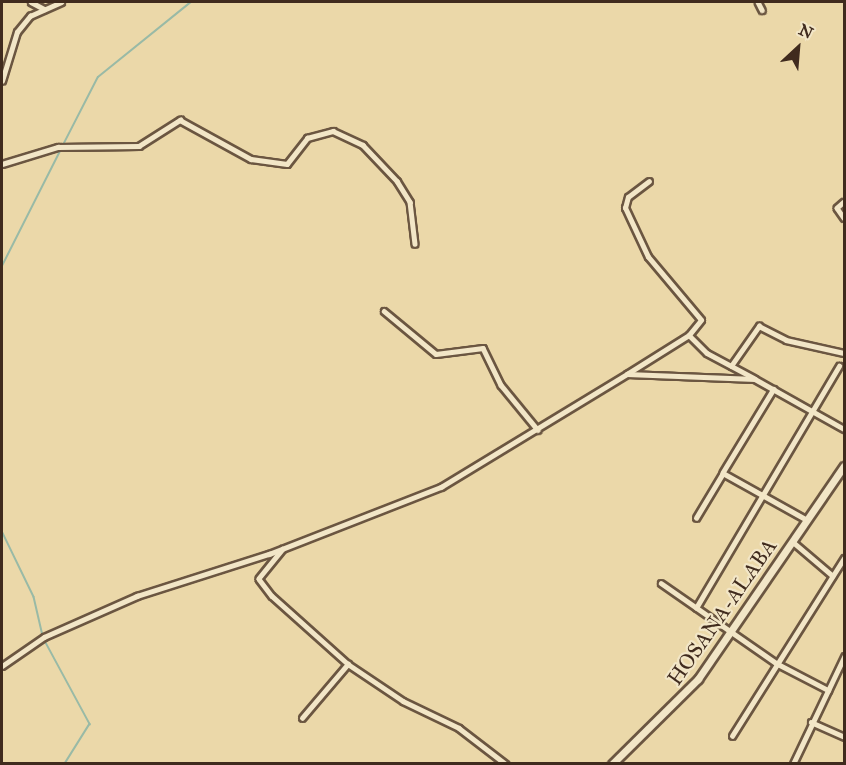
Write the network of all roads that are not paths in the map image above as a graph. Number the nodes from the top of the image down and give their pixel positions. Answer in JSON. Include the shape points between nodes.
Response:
{"nodes":[{"id":1,"x":31,"y":2,"type":"edge"},
{"id":2,"x":61,"y":2,"type":"edge"},
{"id":3,"x":758,"y":2,"type":"edge"},
{"id":4,"x":44,"y":9,"type":"junction"},
{"id":5,"x":762,"y":10,"type":"dead end"},
{"id":6,"x":2,"y":81,"type":"edge"},
{"id":7,"x":2,"y":164,"type":"edge"},
{"id":8,"x":649,"y":181,"type":"dead end"},
{"id":9,"x":844,"y":202,"type":"edge"},
{"id":10,"x":844,"y":218,"type":"edge"},
{"id":11,"x":415,"y":244,"type":"dead end"},
{"id":12,"x":384,"y":311,"type":"dead end"},
{"id":13,"x":689,"y":335,"type":"junction"},
{"id":14,"x":844,"y":353,"type":"edge"},
{"id":15,"x":731,"y":366,"type":"junction"},
{"id":16,"x":839,"y":366,"type":"dead end"},
{"id":17,"x":627,"y":374,"type":"junction"},
{"id":18,"x":755,"y":379,"type":"junction"},
{"id":19,"x":774,"y":389,"type":"junction"},
{"id":20,"x":814,"y":411,"type":"junction"},
{"id":21,"x":844,"y":429,"type":"edge"},
{"id":22,"x":538,"y":430,"type":"junction"},
{"id":23,"x":844,"y":466,"type":"edge"},
{"id":24,"x":723,"y":473,"type":"junction"},
{"id":25,"x":764,"y":496,"type":"junction"},
{"id":26,"x":696,"y":518,"type":"dead end"},
{"id":27,"x":807,"y":520,"type":"junction"},
{"id":28,"x":793,"y":542,"type":"junction"},
{"id":29,"x":285,"y":547,"type":"junction"},
{"id":30,"x":844,"y":558,"type":"edge"},
{"id":31,"x":833,"y":576,"type":"junction"},
{"id":32,"x":661,"y":584,"type":"dead end"},
{"id":33,"x":696,"y":608,"type":"junction"},
{"id":34,"x":730,"y":633,"type":"junction"},
{"id":35,"x":844,"y":657,"type":"edge"},
{"id":36,"x":776,"y":663,"type":"junction"},
{"id":37,"x":348,"y":664,"type":"junction"},
{"id":38,"x":2,"y":666,"type":"edge"},
{"id":39,"x":828,"y":690,"type":"junction"},
{"id":40,"x":302,"y":718,"type":"dead end"},
{"id":41,"x":811,"y":722,"type":"junction"},
{"id":42,"x":732,"y":736,"type":"dead end"},
{"id":43,"x":844,"y":737,"type":"edge"},
{"id":44,"x":506,"y":764,"type":"edge"},
{"id":45,"x":612,"y":764,"type":"edge"},
{"id":46,"x":793,"y":764,"type":"edge"}],
"edges":[{"from":1,"to":4,"type":"street"},
{"from":2,"to":4,"type":"street"},
{"from":3,"to":5,"type":"street"},
{"from":4,"to":6,"type":"street","via":[[17,32]]},
{"from":7,"to":11,"type":"street","via":[[58,147],[139,146],[180,120],[251,159],[287,164],[307,138],[333,131],[363,145],[397,181],[410,202]]},
{"from":8,"to":13,"type":"street","via":[[628,196],[625,208],[648,257],[701,320]]},
{"from":9,"to":10,"type":"street","via":[[837,208]]},
{"from":12,"to":22,"type":"street","via":[[436,354],[483,348],[501,385]]},
{"from":13,"to":15,"type":"street","via":[[707,353]]},
{"from":13,"to":17,"type":"street"},
{"from":14,"to":15,"type":"street","via":[[786,340],[759,326]]},
{"from":15,"to":18,"type":"street"},
{"from":16,"to":20,"type":"street"},
{"from":17,"to":18,"type":"street"},
{"from":17,"to":22,"type":"street"},
{"from":18,"to":19,"type":"street"},
{"from":19,"to":20,"type":"street"},
{"from":19,"to":24,"type":"street"},
{"from":20,"to":21,"type":"street"},
{"from":20,"to":25,"type":"street"},
{"from":22,"to":29,"type":"street","via":[[441,487]]},
{"from":23,"to":27,"type":"main road","name":"HOSANA-ALABA"},
{"from":24,"to":25,"type":"street"},
{"from":24,"to":26,"type":"street"},
{"from":25,"to":27,"type":"street"},
{"from":25,"to":33,"type":"street"},
{"from":27,"to":28,"type":"main road","name":"HOSANA-ALABA"},
{"from":28,"to":31,"type":"street"},
{"from":28,"to":34,"type":"main road","name":"HOSANA-ALABA"},
{"from":29,"to":37,"type":"street","via":[[258,579]]},
{"from":29,"to":38,"type":"street","via":[[137,596],[44,637]]},
{"from":30,"to":31,"type":"street"},
{"from":31,"to":36,"type":"street"},
{"from":32,"to":33,"type":"street"},
{"from":33,"to":34,"type":"street"},
{"from":34,"to":36,"type":"street"},
{"from":34,"to":45,"type":"main road","name":"HOSANA-ALABA","via":[[685,695]]},
{"from":35,"to":39,"type":"street"},
{"from":36,"to":39,"type":"street"},
{"from":36,"to":42,"type":"street"},
{"from":37,"to":40,"type":"street"},
{"from":37,"to":44,"type":"street","via":[[403,701],[459,728]]},
{"from":39,"to":41,"type":"street"},
{"from":41,"to":43,"type":"street"},
{"from":41,"to":46,"type":"street"}]}
